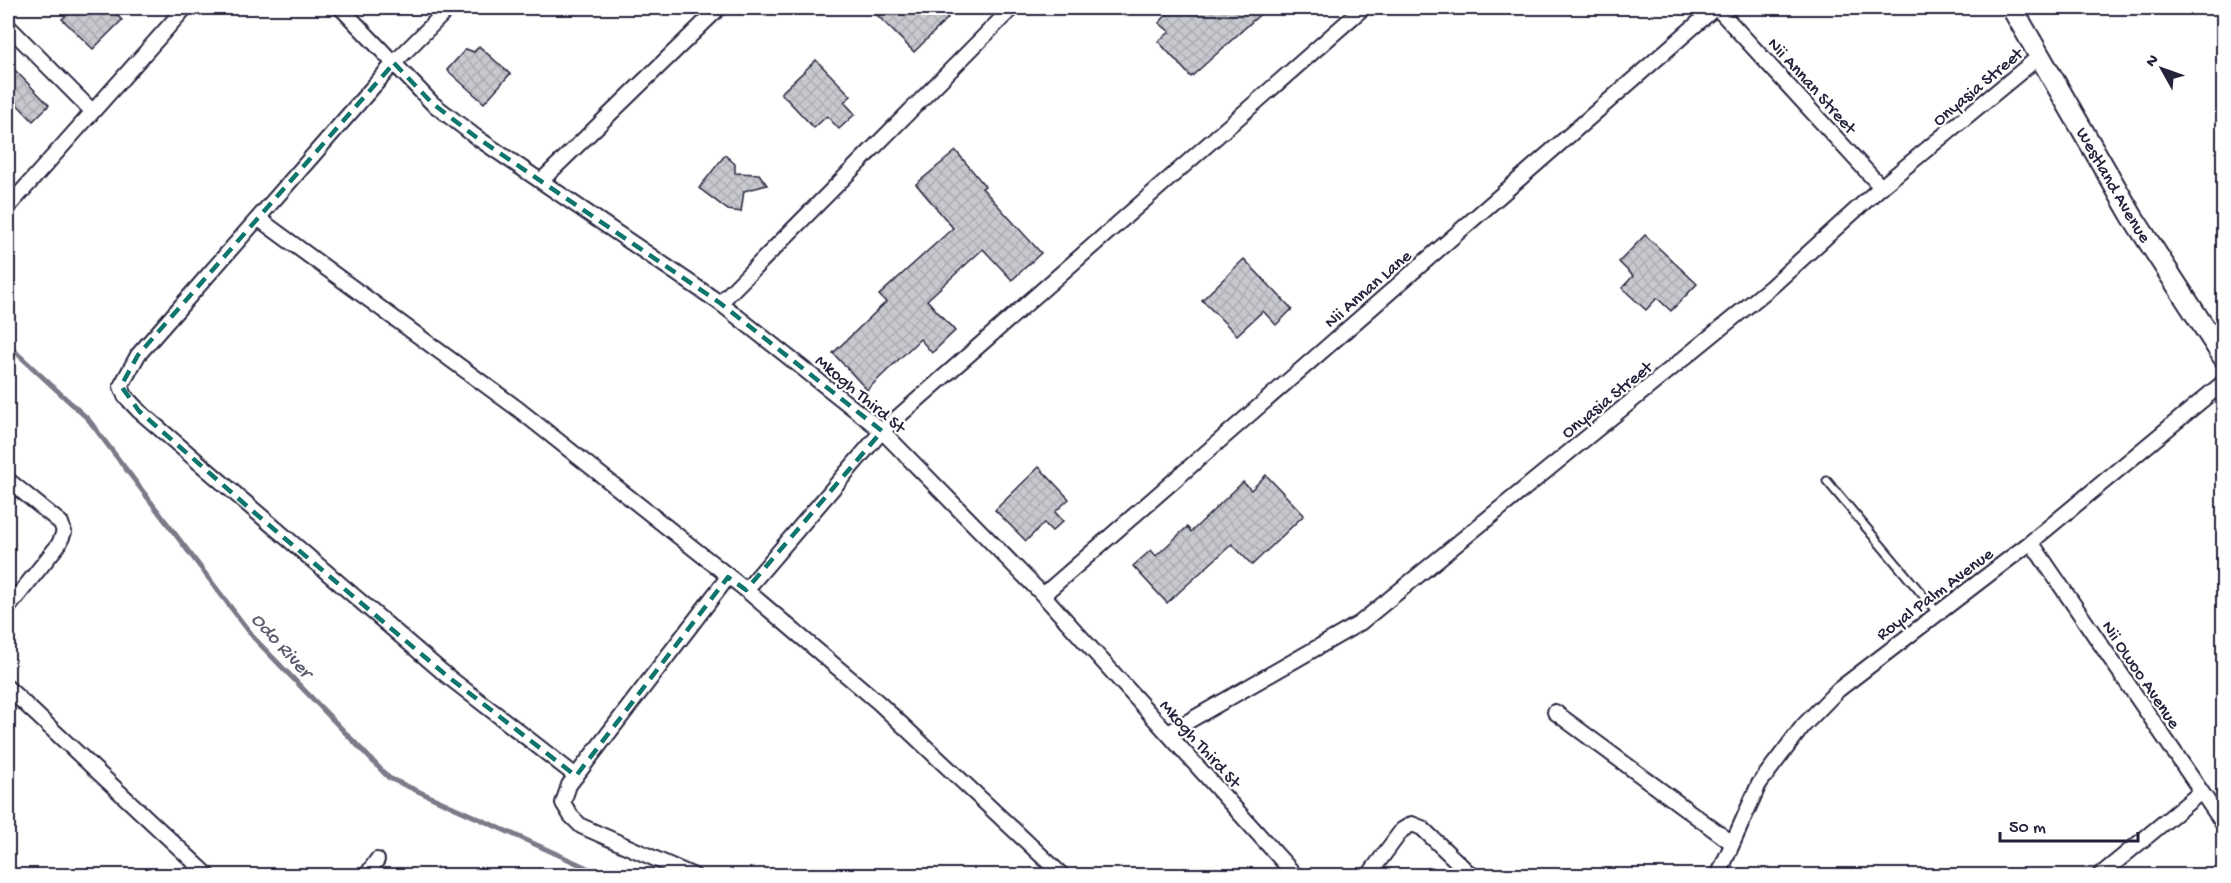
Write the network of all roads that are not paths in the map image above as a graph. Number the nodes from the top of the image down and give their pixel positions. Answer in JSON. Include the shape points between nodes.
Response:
{"nodes":[{"id":1,"x":185,"y":8,"type":"edge"},
{"id":2,"x":341,"y":8,"type":"edge"},
{"id":3,"x":449,"y":8,"type":"edge"},
{"id":4,"x":719,"y":8,"type":"edge"},
{"id":5,"x":1012,"y":8,"type":"edge"},
{"id":6,"x":1363,"y":8,"type":"edge"},
{"id":7,"x":1716,"y":8,"type":"edge"},
{"id":8,"x":2012,"y":8,"type":"edge"},
{"id":9,"x":8,"y":26,"type":"edge"},
{"id":10,"x":2040,"y":56,"type":"junction"},
{"id":11,"x":394,"y":63,"type":"junction"},
{"id":12,"x":91,"y":110,"type":"junction"},
{"id":13,"x":542,"y":180,"type":"junction"},
{"id":14,"x":1881,"y":187,"type":"junction"},
{"id":15,"x":8,"y":207,"type":"edge"},
{"id":16,"x":259,"y":219,"type":"junction"},
{"id":17,"x":720,"y":303,"type":"junction"},
{"id":18,"x":2223,"y":358,"type":"edge"},
{"id":19,"x":2223,"y":382,"type":"edge"},
{"id":20,"x":882,"y":431,"type":"junction"},
{"id":21,"x":8,"y":480,"type":"edge"},
{"id":22,"x":1827,"y":482,"type":"dead end"},
{"id":23,"x":2031,"y":542,"type":"junction"},
{"id":24,"x":728,"y":577,"type":"junction"},
{"id":25,"x":746,"y":590,"type":"junction"},
{"id":26,"x":1043,"y":595,"type":"junction"},
{"id":27,"x":8,"y":608,"type":"edge"},
{"id":28,"x":1937,"y":612,"type":"junction"},
{"id":29,"x":8,"y":688,"type":"edge"},
{"id":30,"x":1555,"y":712,"type":"dead end"},
{"id":31,"x":1168,"y":732,"type":"junction"},
{"id":32,"x":576,"y":776,"type":"junction"},
{"id":33,"x":2201,"y":792,"type":"junction"},
{"id":34,"x":2223,"y":825,"type":"edge"},
{"id":35,"x":1732,"y":843,"type":"junction"},
{"id":36,"x":377,"y":860,"type":"dead end"},
{"id":37,"x":209,"y":876,"type":"edge"},
{"id":38,"x":366,"y":876,"type":"edge"},
{"id":39,"x":694,"y":876,"type":"edge"},
{"id":40,"x":1064,"y":876,"type":"edge"},
{"id":41,"x":1296,"y":876,"type":"edge"},
{"id":42,"x":1368,"y":876,"type":"edge"},
{"id":43,"x":1472,"y":876,"type":"edge"},
{"id":44,"x":1718,"y":876,"type":"edge"},
{"id":45,"x":2099,"y":876,"type":"edge"}],
"edges":[{"from":1,"to":12,"type":"street"},
{"from":2,"to":11,"type":"street","name":"Mkogh Third St"},
{"from":3,"to":11,"type":"street"},
{"from":4,"to":13,"type":"street"},
{"from":5,"to":17,"type":"street"},
{"from":6,"to":20,"type":"street"},
{"from":7,"to":14,"type":"street","name":"Nii Annan Street"},
{"from":7,"to":26,"type":"street","name":"Nii Annan Lane"},
{"from":8,"to":10,"type":"street","name":"Westland Avenue"},
{"from":9,"to":12,"type":"street"},
{"from":10,"to":14,"type":"street","name":"Onyasia Street"},
{"from":10,"to":18,"type":"street","name":"Westland Avenue","via":[[2132,216]]},
{"from":11,"to":13,"type":"street","name":"Mkogh Third St","via":[[432,103]]},
{"from":11,"to":16,"type":"street"},
{"from":12,"to":15,"type":"street"},
{"from":13,"to":17,"type":"street","name":"Mkogh Third St"},
{"from":14,"to":31,"type":"street","name":"Onyasia Street","via":[[1771,287],[1360,623]]},
{"from":16,"to":24,"type":"street","via":[[518,409]]},
{"from":16,"to":32,"type":"street","via":[[138,355],[122,386],[125,396],[256,514],[446,675]]},
{"from":17,"to":20,"type":"street","name":"Mkogh Third St"},
{"from":19,"to":23,"type":"street","name":"Royal Palm Avenue"},
{"from":20,"to":25,"type":"street"},
{"from":20,"to":26,"type":"street","name":"Mkogh Third St"},
{"from":21,"to":27,"type":"street","via":[[61,523],[64,532],[59,544]]},
{"from":22,"to":28,"type":"lane"},
{"from":23,"to":28,"type":"street","name":"Royal Palm Avenue"},
{"from":23,"to":33,"type":"street","name":"Nii Owoo Avenue"},
{"from":24,"to":25,"type":"street"},
{"from":24,"to":32,"type":"street"},
{"from":25,"to":40,"type":"street","via":[[879,703]]},
{"from":26,"to":31,"type":"street","name":"Mkogh Third St"},
{"from":28,"to":35,"type":"street","name":"Royal Palm Avenue","via":[[1838,690],[1803,726],[1759,784]]},
{"from":29,"to":37,"type":"street"},
{"from":30,"to":35,"type":"street"},
{"from":31,"to":41,"type":"street","name":"Mkogh Third St"},
{"from":32,"to":39,"type":"street","via":[[568,785],[563,803],[580,826]]},
{"from":33,"to":34,"type":"street","name":"Nii Owoo Avenue"},
{"from":33,"to":45,"type":"street"},
{"from":35,"to":44,"type":"street","name":"Royal Palm Avenue"},
{"from":36,"to":38,"type":"street"},
{"from":42,"to":43,"type":"street","via":[[1402,830],[1412,824],[1422,828]]}]}
